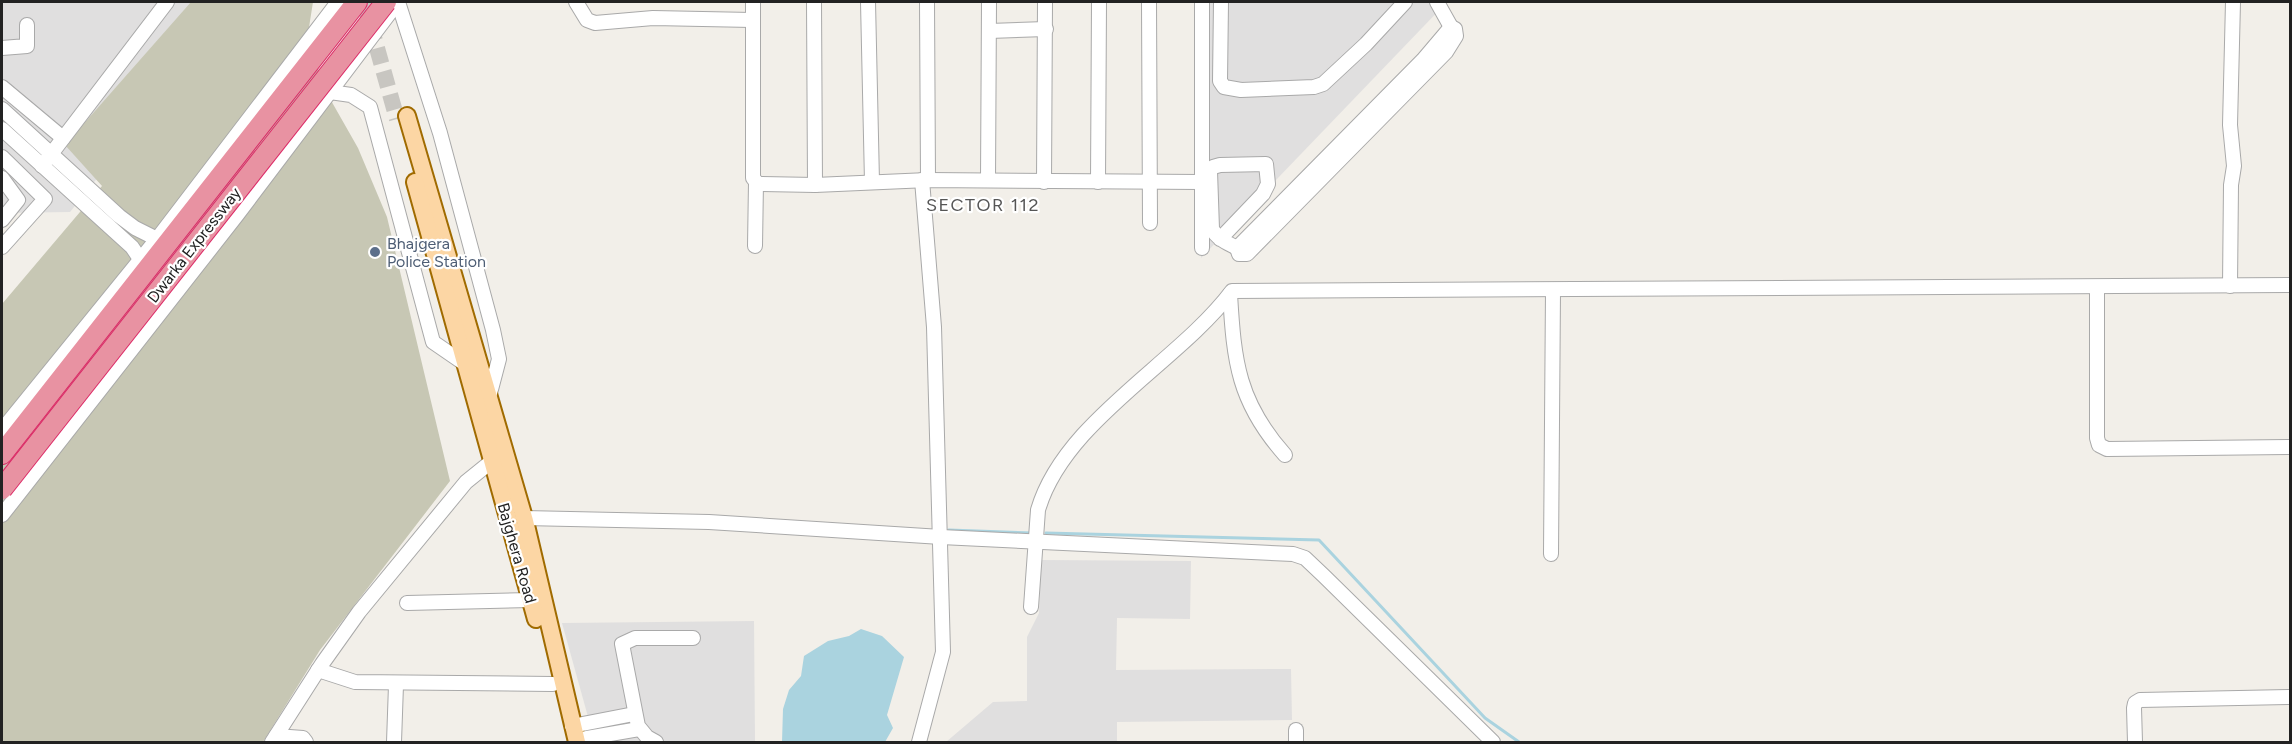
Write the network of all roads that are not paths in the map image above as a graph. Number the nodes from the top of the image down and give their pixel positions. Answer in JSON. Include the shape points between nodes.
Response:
{"nodes":[{"id":1,"x":167,"y":2,"type":"edge"},
{"id":2,"x":336,"y":2,"type":"edge"},
{"id":3,"x":357,"y":2,"type":"edge"},
{"id":4,"x":394,"y":2,"type":"edge"},
{"id":5,"x":576,"y":2,"type":"edge"},
{"id":6,"x":753,"y":2,"type":"edge"},
{"id":7,"x":814,"y":2,"type":"edge"},
{"id":8,"x":868,"y":2,"type":"edge"},
{"id":9,"x":927,"y":2,"type":"edge"},
{"id":10,"x":989,"y":2,"type":"edge"},
{"id":11,"x":1045,"y":2,"type":"edge"},
{"id":12,"x":1099,"y":2,"type":"edge"},
{"id":13,"x":1149,"y":2,"type":"edge"},
{"id":14,"x":1202,"y":2,"type":"edge"},
{"id":15,"x":1221,"y":2,"type":"edge"},
{"id":16,"x":1405,"y":2,"type":"edge"},
{"id":17,"x":2233,"y":2,"type":"edge"},
{"id":18,"x":1440,"y":3,"type":"edge"},
{"id":19,"x":752,"y":20,"type":"junction"},
{"id":20,"x":27,"y":25,"type":"dead end"},
{"id":21,"x":1046,"y":29,"type":"junction"},
{"id":22,"x":989,"y":31,"type":"junction"},
{"id":23,"x":2,"y":48,"type":"edge"},
{"id":24,"x":2,"y":87,"type":"edge"},
{"id":25,"x":330,"y":92,"type":"junction"},
{"id":26,"x":2,"y":109,"type":"edge"},
{"id":27,"x":2,"y":129,"type":"edge"},
{"id":28,"x":63,"y":138,"type":"junction"},
{"id":29,"x":2,"y":157,"type":"edge"},
{"id":30,"x":46,"y":160,"type":"junction"},
{"id":31,"x":67,"y":168,"type":"junction"},
{"id":32,"x":2,"y":178,"type":"edge"},
{"id":33,"x":56,"y":180,"type":"junction"},
{"id":34,"x":925,"y":180,"type":"junction"},
{"id":35,"x":988,"y":180,"type":"junction"},
{"id":36,"x":756,"y":182,"type":"junction"},
{"id":37,"x":872,"y":182,"type":"junction"},
{"id":38,"x":1044,"y":182,"type":"junction"},
{"id":39,"x":1098,"y":182,"type":"junction"},
{"id":40,"x":1150,"y":182,"type":"junction"},
{"id":41,"x":1201,"y":182,"type":"junction"},
{"id":42,"x":815,"y":185,"type":"junction"},
{"id":43,"x":43,"y":196,"type":"junction"},
{"id":44,"x":2,"y":220,"type":"edge"},
{"id":45,"x":1150,"y":223,"type":"dead end"},
{"id":46,"x":158,"y":239,"type":"junction"},
{"id":47,"x":1220,"y":239,"type":"junction"},
{"id":48,"x":755,"y":246,"type":"dead end"},
{"id":49,"x":2,"y":247,"type":"edge"},
{"id":50,"x":1202,"y":248,"type":"dead end"},
{"id":51,"x":140,"y":259,"type":"junction"},
{"id":52,"x":2290,"y":285,"type":"edge"},
{"id":53,"x":2230,"y":286,"type":"junction"},
{"id":54,"x":2097,"y":287,"type":"junction"},
{"id":55,"x":1553,"y":291,"type":"junction"},
{"id":56,"x":1230,"y":294,"type":"junction"},
{"id":57,"x":465,"y":364,"type":"junction"},
{"id":58,"x":489,"y":396,"type":"junction"},
{"id":59,"x":2,"y":430,"type":"edge"},
{"id":60,"x":2290,"y":447,"type":"edge"},
{"id":61,"x":2,"y":454,"type":"edge"},
{"id":62,"x":1285,"y":455,"type":"dead end"},
{"id":63,"x":492,"y":461,"type":"junction"},
{"id":64,"x":2,"y":483,"type":"edge"},
{"id":65,"x":23,"y":487,"type":"junction"},
{"id":66,"x":2,"y":489,"type":"edge"},
{"id":67,"x":2,"y":515,"type":"edge"},
{"id":68,"x":524,"y":518,"type":"junction"},
{"id":69,"x":941,"y":537,"type":"junction"},
{"id":70,"x":1034,"y":541,"type":"junction"},
{"id":71,"x":1551,"y":554,"type":"dead end"},
{"id":72,"x":526,"y":557,"type":"junction"},
{"id":73,"x":531,"y":600,"type":"junction"},
{"id":74,"x":407,"y":603,"type":"dead end"},
{"id":75,"x":1031,"y":607,"type":"dead end"},
{"id":76,"x":693,"y":638,"type":"dead end"},
{"id":77,"x":318,"y":670,"type":"junction"},
{"id":78,"x":553,"y":684,"type":"junction"},
{"id":79,"x":396,"y":685,"type":"junction"},
{"id":80,"x":2290,"y":697,"type":"edge"},
{"id":81,"x":634,"y":714,"type":"junction"},
{"id":82,"x":639,"y":729,"type":"junction"},
{"id":83,"x":572,"y":733,"type":"edge"},
{"id":84,"x":274,"y":739,"type":"edge"},
{"id":85,"x":306,"y":742,"type":"edge"},
{"id":86,"x":394,"y":742,"type":"edge"},
{"id":87,"x":656,"y":742,"type":"edge"},
{"id":88,"x":919,"y":742,"type":"edge"},
{"id":89,"x":1493,"y":742,"type":"edge"},
{"id":90,"x":2135,"y":742,"type":"edge"}],
"edges":[{"from":1,"to":28,"type":"street"},
{"from":2,"to":46,"type":"street"},
{"from":3,"to":61,"type":"highway","name":"Dwarka Expressway"},
{"from":4,"to":25,"type":"street"},
{"from":4,"to":58,"type":"street","via":[[440,133],[493,330],[499,359]]},
{"from":4,"to":66,"type":"highway","name":"Dwarka Expressway","bridge":true},
{"from":5,"to":19,"type":"street","via":[[587,20],[595,23],[653,18]]},
{"from":6,"to":19,"type":"street"},
{"from":7,"to":42,"type":"street"},
{"from":8,"to":37,"type":"street"},
{"from":9,"to":34,"type":"street"},
{"from":10,"to":22,"type":"street"},
{"from":11,"to":21,"type":"street"},
{"from":12,"to":39,"type":"street"},
{"from":13,"to":40,"type":"street"},
{"from":14,"to":41,"type":"street"},
{"from":15,"to":16,"type":"street","via":[[1220,81],[1224,87],[1241,90],[1323,84]]},
{"from":17,"to":53,"type":"street"},
{"from":18,"to":47,"type":"street","via":[[1455,29],[1450,47],[1413,78],[1247,254],[1242,256],[1238,248]]},
{"from":19,"to":36,"type":"street"},
{"from":20,"to":23,"type":"street","via":[[27,46]]},
{"from":21,"to":22,"type":"street"},
{"from":21,"to":38,"type":"street"},
{"from":22,"to":35,"type":"street"},
{"from":24,"to":28,"type":"street"},
{"from":25,"to":57,"type":"street","via":[[351,94],[370,107],[433,342]]},
{"from":25,"to":65,"type":"street"},
{"from":26,"to":30,"type":"street"},
{"from":27,"to":30,"type":"street"},
{"from":28,"to":30,"type":"street"},
{"from":29,"to":43,"type":"street"},
{"from":30,"to":31,"type":"street"},
{"from":30,"to":33,"type":"street"},
{"from":31,"to":33,"type":"street"},
{"from":31,"to":46,"type":"street","via":[[127,222]]},
{"from":32,"to":44,"type":"street","via":[[18,200]]},
{"from":33,"to":43,"type":"street"},
{"from":33,"to":51,"type":"street","via":[[132,247]]},
{"from":34,"to":35,"type":"street"},
{"from":34,"to":37,"type":"street"},
{"from":34,"to":69,"type":"street"},
{"from":35,"to":38,"type":"street"},
{"from":36,"to":42,"type":"street"},
{"from":36,"to":48,"type":"street"},
{"from":37,"to":42,"type":"street"},
{"from":38,"to":39,"type":"street"},
{"from":39,"to":40,"type":"street"},
{"from":40,"to":41,"type":"street"},
{"from":40,"to":45,"type":"street"},
{"from":41,"to":50,"type":"street"},
{"from":43,"to":49,"type":"street","via":[[44,201]]},
{"from":46,"to":51,"type":"street"},
{"from":47,"to":47,"type":"street","via":[[1210,224],[1213,167],[1266,164],[1268,184],[1263,194]]},
{"from":51,"to":59,"type":"street"},
{"from":52,"to":53,"type":"street"},
{"from":53,"to":54,"type":"street"},
{"from":54,"to":55,"type":"street"},
{"from":54,"to":60,"type":"street","via":[[2099,446]]},
{"from":55,"to":56,"type":"street"},
{"from":55,"to":71,"type":"street"},
{"from":56,"to":62,"type":"street","via":[[1241,386],[1262,428]]},
{"from":56,"to":70,"type":"street","via":[[1203,326],[1091,429],[1064,460],[1042,496]]},
{"from":57,"to":58,"type":"main road","name":"Bajghera Road","via":[[402,117]]},
{"from":57,"to":63,"type":"main road","name":"Bajghera Road"},
{"from":58,"to":68,"type":"main road"},
{"from":63,"to":72,"type":"main road","name":"Bajghera Road"},
{"from":63,"to":77,"type":"street","via":[[466,482],[359,612]]},
{"from":64,"to":65,"type":"street"},
{"from":65,"to":67,"type":"street"},
{"from":68,"to":69,"type":"street","via":[[709,522]]},
{"from":68,"to":72,"type":"main road"},
{"from":69,"to":70,"type":"street"},
{"from":69,"to":88,"type":"street","via":[[943,657]]},
{"from":70,"to":75,"type":"street"},
{"from":70,"to":89,"type":"street","via":[[1302,557]]},
{"from":72,"to":73,"type":"main road","name":"Bajghera Road"},
{"from":72,"to":83,"type":"main road"},
{"from":73,"to":74,"type":"street"},
{"from":73,"to":78,"type":"main road","name":"Bajghera Road"},
{"from":76,"to":81,"type":"street","via":[[635,638],[622,644]]},
{"from":77,"to":79,"type":"street","via":[[348,681]]},
{"from":77,"to":84,"type":"street"},
{"from":78,"to":79,"type":"street"},
{"from":78,"to":83,"type":"main road","name":"Bajghera Road"},
{"from":79,"to":86,"type":"street"},
{"from":80,"to":90,"type":"street","via":[[2140,700],[2134,708]]},
{"from":81,"to":82,"type":"street"},
{"from":81,"to":83,"type":"street"},
{"from":82,"to":83,"type":"street"},
{"from":82,"to":87,"type":"street"},
{"from":84,"to":85,"type":"street","via":[[303,738]]}]}
